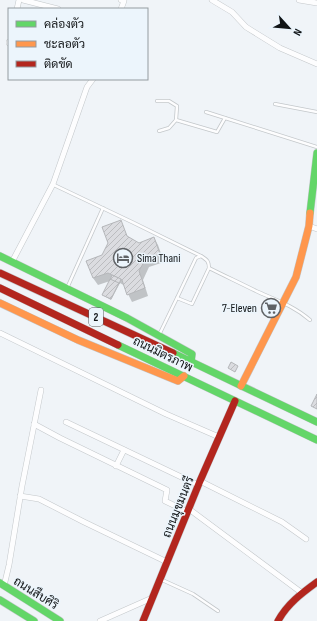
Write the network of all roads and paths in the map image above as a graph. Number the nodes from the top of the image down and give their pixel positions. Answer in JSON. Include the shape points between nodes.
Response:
{"nodes":[{"id":1,"x":23,"y":0,"type":"edge"},
{"id":2,"x":121,"y":0,"type":"edge"},
{"id":3,"x":212,"y":0,"type":"edge"},
{"id":4,"x":299,"y":0,"type":"edge"},
{"id":5,"x":317,"y":3,"type":"edge"},
{"id":6,"x":54,"y":8,"type":"edge"},
{"id":7,"x":121,"y":8,"type":"edge"},
{"id":8,"x":317,"y":64,"type":"edge"},
{"id":9,"x":92,"y":80,"type":"edge"},
{"id":10,"x":157,"y":101,"type":"dead end"},
{"id":11,"x":275,"y":104,"type":"dead end"},
{"id":12,"x":206,"y":112,"type":"dead end"},
{"id":13,"x":317,"y":112,"type":"edge"},
{"id":14,"x":225,"y":118,"type":"junction"},
{"id":15,"x":176,"y":120,"type":"junction"},
{"id":16,"x":159,"y":131,"type":"dead end"},
{"id":17,"x":317,"y":147,"type":"edge"},
{"id":18,"x":317,"y":153,"type":"edge"},
{"id":19,"x":316,"y":167,"type":"edge"},
{"id":20,"x":53,"y":184,"type":"junction"},
{"id":21,"x":103,"y":208,"type":"junction"},
{"id":22,"x":310,"y":226,"type":"junction"},
{"id":23,"x":317,"y":229,"type":"edge"},
{"id":24,"x":0,"y":256,"type":"edge"},
{"id":25,"x":201,"y":256,"type":"junction"},
{"id":26,"x":12,"y":262,"type":"junction"},
{"id":27,"x":209,"y":268,"type":"junction"},
{"id":28,"x":0,"y":273,"type":"edge"},
{"id":29,"x":0,"y":288,"type":"edge"},
{"id":30,"x":68,"y":288,"type":"junction"},
{"id":31,"x":177,"y":298,"type":"junction"},
{"id":32,"x":284,"y":302,"type":"junction"},
{"id":33,"x":0,"y":303,"type":"edge"},
{"id":34,"x":310,"y":320,"type":"dead end"},
{"id":35,"x":0,"y":333,"type":"edge"},
{"id":36,"x":159,"y":335,"type":"junction"},
{"id":37,"x":191,"y":362,"type":"junction"},
{"id":38,"x":184,"y":376,"type":"junction"},
{"id":39,"x":241,"y":386,"type":"junction"},
{"id":40,"x":41,"y":390,"type":"dead end"},
{"id":41,"x":235,"y":401,"type":"junction"},
{"id":42,"x":66,"y":422,"type":"dead end"},
{"id":43,"x":317,"y":422,"type":"edge"},
{"id":44,"x":34,"y":424,"type":"junction"},
{"id":45,"x":219,"y":437,"type":"junction"},
{"id":46,"x":317,"y":440,"type":"edge"},
{"id":47,"x":124,"y":450,"type":"junction"},
{"id":48,"x":116,"y":466,"type":"junction"},
{"id":49,"x":199,"y":483,"type":"junction"},
{"id":50,"x":20,"y":496,"type":"junction"},
{"id":51,"x":189,"y":510,"type":"junction"},
{"id":52,"x":306,"y":539,"type":"dead end"},
{"id":53,"x":167,"y":562,"type":"junction"},
{"id":54,"x":160,"y":579,"type":"junction"},
{"id":55,"x":317,"y":582,"type":"edge"},
{"id":56,"x":2,"y":584,"type":"edge"},
{"id":57,"x":302,"y":593,"type":"junction"},
{"id":58,"x":152,"y":598,"type":"junction"},
{"id":59,"x":0,"y":600,"type":"edge"},
{"id":60,"x":218,"y":611,"type":"dead end"},
{"id":61,"x":34,"y":621,"type":"edge"},
{"id":62,"x":60,"y":621,"type":"edge"},
{"id":63,"x":100,"y":621,"type":"edge"},
{"id":64,"x":143,"y":621,"type":"edge"},
{"id":65,"x":278,"y":621,"type":"edge"}],
"edges":[{"from":1,"to":6,"type":"street"},
{"from":2,"to":7,"type":"street","via":[[124,1]]},
{"from":3,"to":8,"type":"street","via":[[232,12],[246,27],[280,48]]},
{"from":4,"to":5,"type":"street"},
{"from":9,"to":20,"type":"street","via":[[87,87]]},
{"from":10,"to":15,"type":"lane","via":[[169,101],[177,106]]},
{"from":11,"to":13,"type":"lane"},
{"from":12,"to":14,"type":"lane"},
{"from":14,"to":15,"type":"lane","via":[[217,132]]},
{"from":14,"to":17,"type":"lane"},
{"from":15,"to":16,"type":"lane","via":[[169,128]]},
{"from":18,"to":19,"type":"main road"},
{"from":19,"to":22,"type":"main road"},
{"from":20,"to":21,"type":"lane"},
{"from":20,"to":26,"type":"street"},
{"from":21,"to":25,"type":"lane"},
{"from":21,"to":30,"type":"lane"},
{"from":22,"to":23,"type":"street"},
{"from":22,"to":32,"type":"main road","via":[[296,277]]},
{"from":24,"to":26,"type":"main road"},
{"from":25,"to":27,"type":"lane","via":[[209,263]]},
{"from":25,"to":31,"type":"lane","via":[[196,258]]},
{"from":26,"to":30,"type":"main road"},
{"from":27,"to":31,"type":"lane","via":[[192,304]]},
{"from":27,"to":32,"type":"lane"},
{"from":28,"to":37,"type":"main road","name":"ถนนมิตรภาพ","number":"2"},
{"from":29,"to":38,"type":"main road","name":"ถนนมิตรภาพ","number":"2"},
{"from":30,"to":36,"type":"main road"},
{"from":31,"to":36,"type":"lane"},
{"from":32,"to":34,"type":"lane"},
{"from":32,"to":39,"type":"main road"},
{"from":33,"to":38,"type":"main road","via":[[78,340],[178,381]]},
{"from":35,"to":45,"type":"street"},
{"from":36,"to":37,"type":"main road","via":[[192,354]]},
{"from":37,"to":39,"type":"main road","name":"ถนนมิตรภาพ","number":"2"},
{"from":38,"to":41,"type":"main road","name":"ถนนมิตรภาพ","number":"2"},
{"from":39,"to":43,"type":"main road","name":"ถนนมิตรภาพ","number":"2"},
{"from":40,"to":44,"type":"street"},
{"from":41,"to":45,"type":"main road","name":"ถนนมุขมนตรี"},
{"from":41,"to":46,"type":"main road","name":"ถนนมิตรภาพ","number":"2"},
{"from":42,"to":47,"type":"street"},
{"from":44,"to":48,"type":"street"},
{"from":44,"to":50,"type":"street"},
{"from":45,"to":49,"type":"main road","name":"ถนนมุขมนตรี"},
{"from":47,"to":48,"type":"street"},
{"from":47,"to":49,"type":"street"},
{"from":48,"to":51,"type":"street","via":[[167,490],[165,501]]},
{"from":49,"to":51,"type":"main road","name":"ถนนมุขมนตรี"},
{"from":49,"to":52,"type":"street","via":[[282,522]]},
{"from":50,"to":53,"type":"street","via":[[39,499]]},
{"from":50,"to":56,"type":"street","via":[[9,565]]},
{"from":51,"to":53,"type":"main road","name":"ถนนมุขมนตรี"},
{"from":51,"to":57,"type":"street"},
{"from":53,"to":54,"type":"main road","name":"ถนนมุขมนตรี"},
{"from":54,"to":58,"type":"main road","name":"ถนนมุขมนตรี"},
{"from":54,"to":60,"type":"lane","via":[[193,594]]},
{"from":55,"to":57,"type":"main road"},
{"from":56,"to":62,"type":"main road","name":"ถนนสืบศิริ"},
{"from":57,"to":65,"type":"main road","via":[[281,614]]},
{"from":58,"to":63,"type":"street"},
{"from":58,"to":64,"type":"main road","name":"ถนนมุขมนตรี"},
{"from":59,"to":61,"type":"main road","name":"ถนนสืบศิริ"}]}
